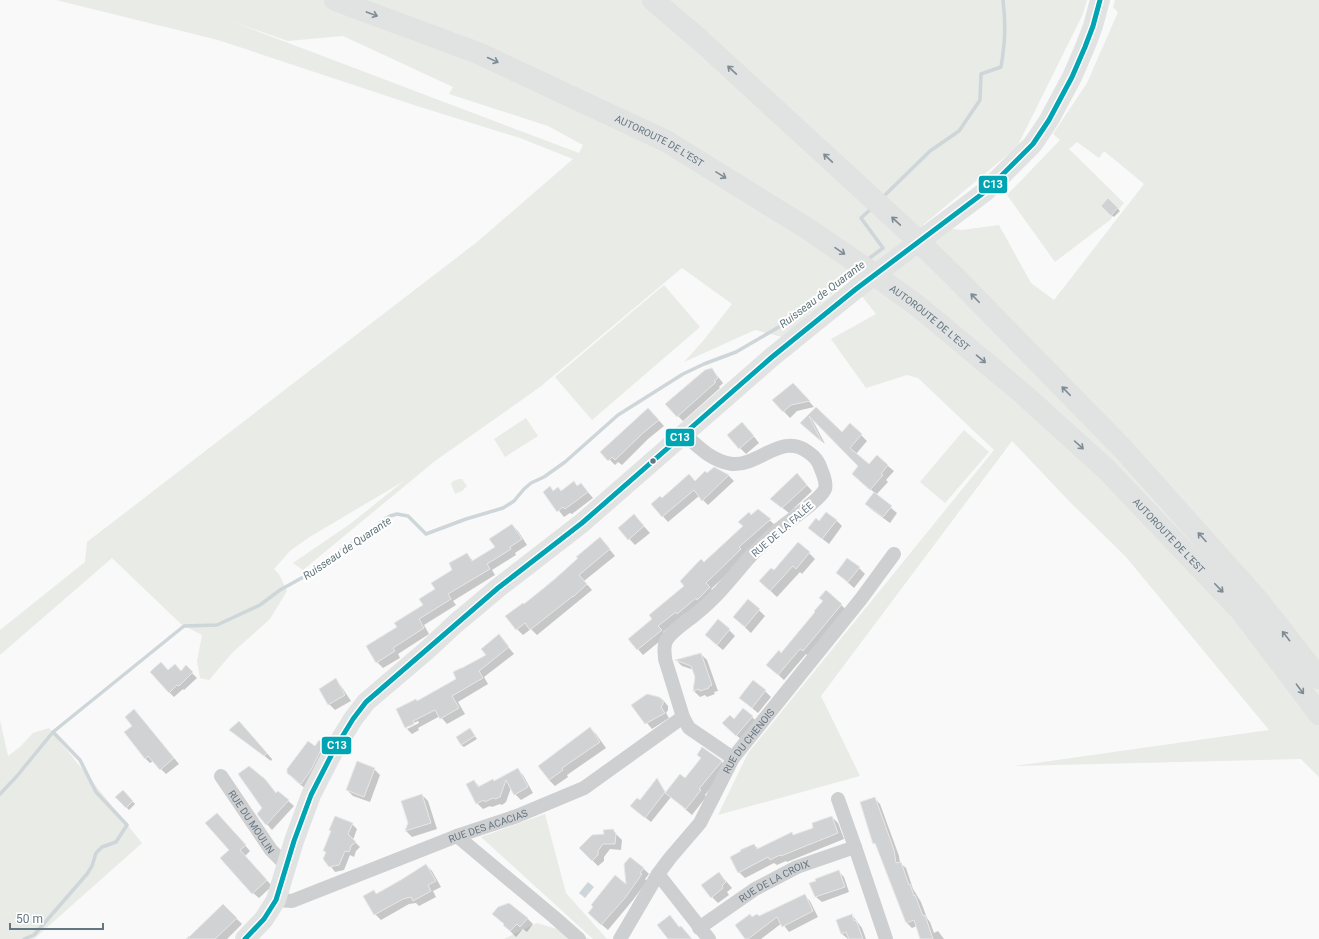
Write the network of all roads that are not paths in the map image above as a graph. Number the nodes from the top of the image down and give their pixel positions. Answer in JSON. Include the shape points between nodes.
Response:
{"nodes":[{"id":1,"x":335,"y":0,"type":"edge"},
{"id":2,"x":653,"y":0,"type":"edge"},
{"id":3,"x":1100,"y":0,"type":"edge"},
{"id":4,"x":684,"y":434,"type":"junction"},
{"id":5,"x":894,"y":554,"type":"dead end"},
{"id":6,"x":1319,"y":678,"type":"edge"},
{"id":7,"x":1319,"y":714,"type":"edge"},
{"id":8,"x":683,"y":717,"type":"junction"},
{"id":9,"x":733,"y":758,"type":"junction"},
{"id":10,"x":220,"y":776,"type":"dead end"},
{"id":11,"x":838,"y":799,"type":"dead end"},
{"id":12,"x":457,"y":836,"type":"junction"},
{"id":13,"x":855,"y":847,"type":"junction"},
{"id":14,"x":286,"y":865,"type":"junction"},
{"id":15,"x":658,"y":874,"type":"junction"},
{"id":16,"x":276,"y":900,"type":"junction"},
{"id":17,"x":700,"y":928,"type":"junction"},
{"id":18,"x":245,"y":939,"type":"edge"},
{"id":19,"x":579,"y":939,"type":"edge"},
{"id":20,"x":620,"y":939,"type":"edge"},
{"id":21,"x":709,"y":939,"type":"edge"},
{"id":22,"x":886,"y":939,"type":"edge"}],
"edges":[{"from":1,"to":7,"type":"highway","name":"AUTOROUTE DE L’EST","one_way":true,"via":[[478,53],[666,141],[808,229],[919,307],[1022,393],[1106,469],[1242,612]]},
{"from":6,"to":2,"type":"highway","one_way":true,"via":[[1258,600],[1124,450],[955,277],[700,40]]},
{"from":3,"to":4,"type":"main road","via":[[1093,26],[1072,77],[1049,120],[1032,144],[986,191],[856,289],[772,357]]},
{"from":4,"to":8,"type":"street","name":"RUE DE LA FALÉE","via":[[716,459],[734,464],[746,462],[787,445],[804,449],[813,455],[821,466],[825,489],[766,541],[716,596],[666,640],[665,659]]},
{"from":4,"to":14,"type":"main road","via":[[582,523],[498,588],[366,702],[334,750],[315,788]]},
{"from":5,"to":9,"type":"street","name":"RUE DU CHENOIS"},
{"from":8,"to":9,"type":"street","via":[[689,728]]},
{"from":8,"to":12,"type":"street","name":"RUE DES ACACIAS","via":[[584,788],[517,816]]},
{"from":9,"to":15,"type":"street","name":"RUE DU CHENOIS","via":[[700,823]]},
{"from":10,"to":14,"type":"street","name":"RUE DU MOULIN","via":[[271,850]]},
{"from":11,"to":13,"type":"street"},
{"from":12,"to":16,"type":"street","name":"RUE DES ACACIAS","via":[[292,901]]},
{"from":12,"to":19,"type":"street"},
{"from":13,"to":17,"type":"street","name":"RUE DE LA CROIX","via":[[797,868],[755,889]]},
{"from":13,"to":22,"type":"street"},
{"from":14,"to":16,"type":"main road"},
{"from":15,"to":17,"type":"street"},
{"from":15,"to":20,"type":"street","name":"RUE DU CHENOIS"},
{"from":16,"to":18,"type":"main road","via":[[264,919]]},
{"from":17,"to":21,"type":"street"}]}
